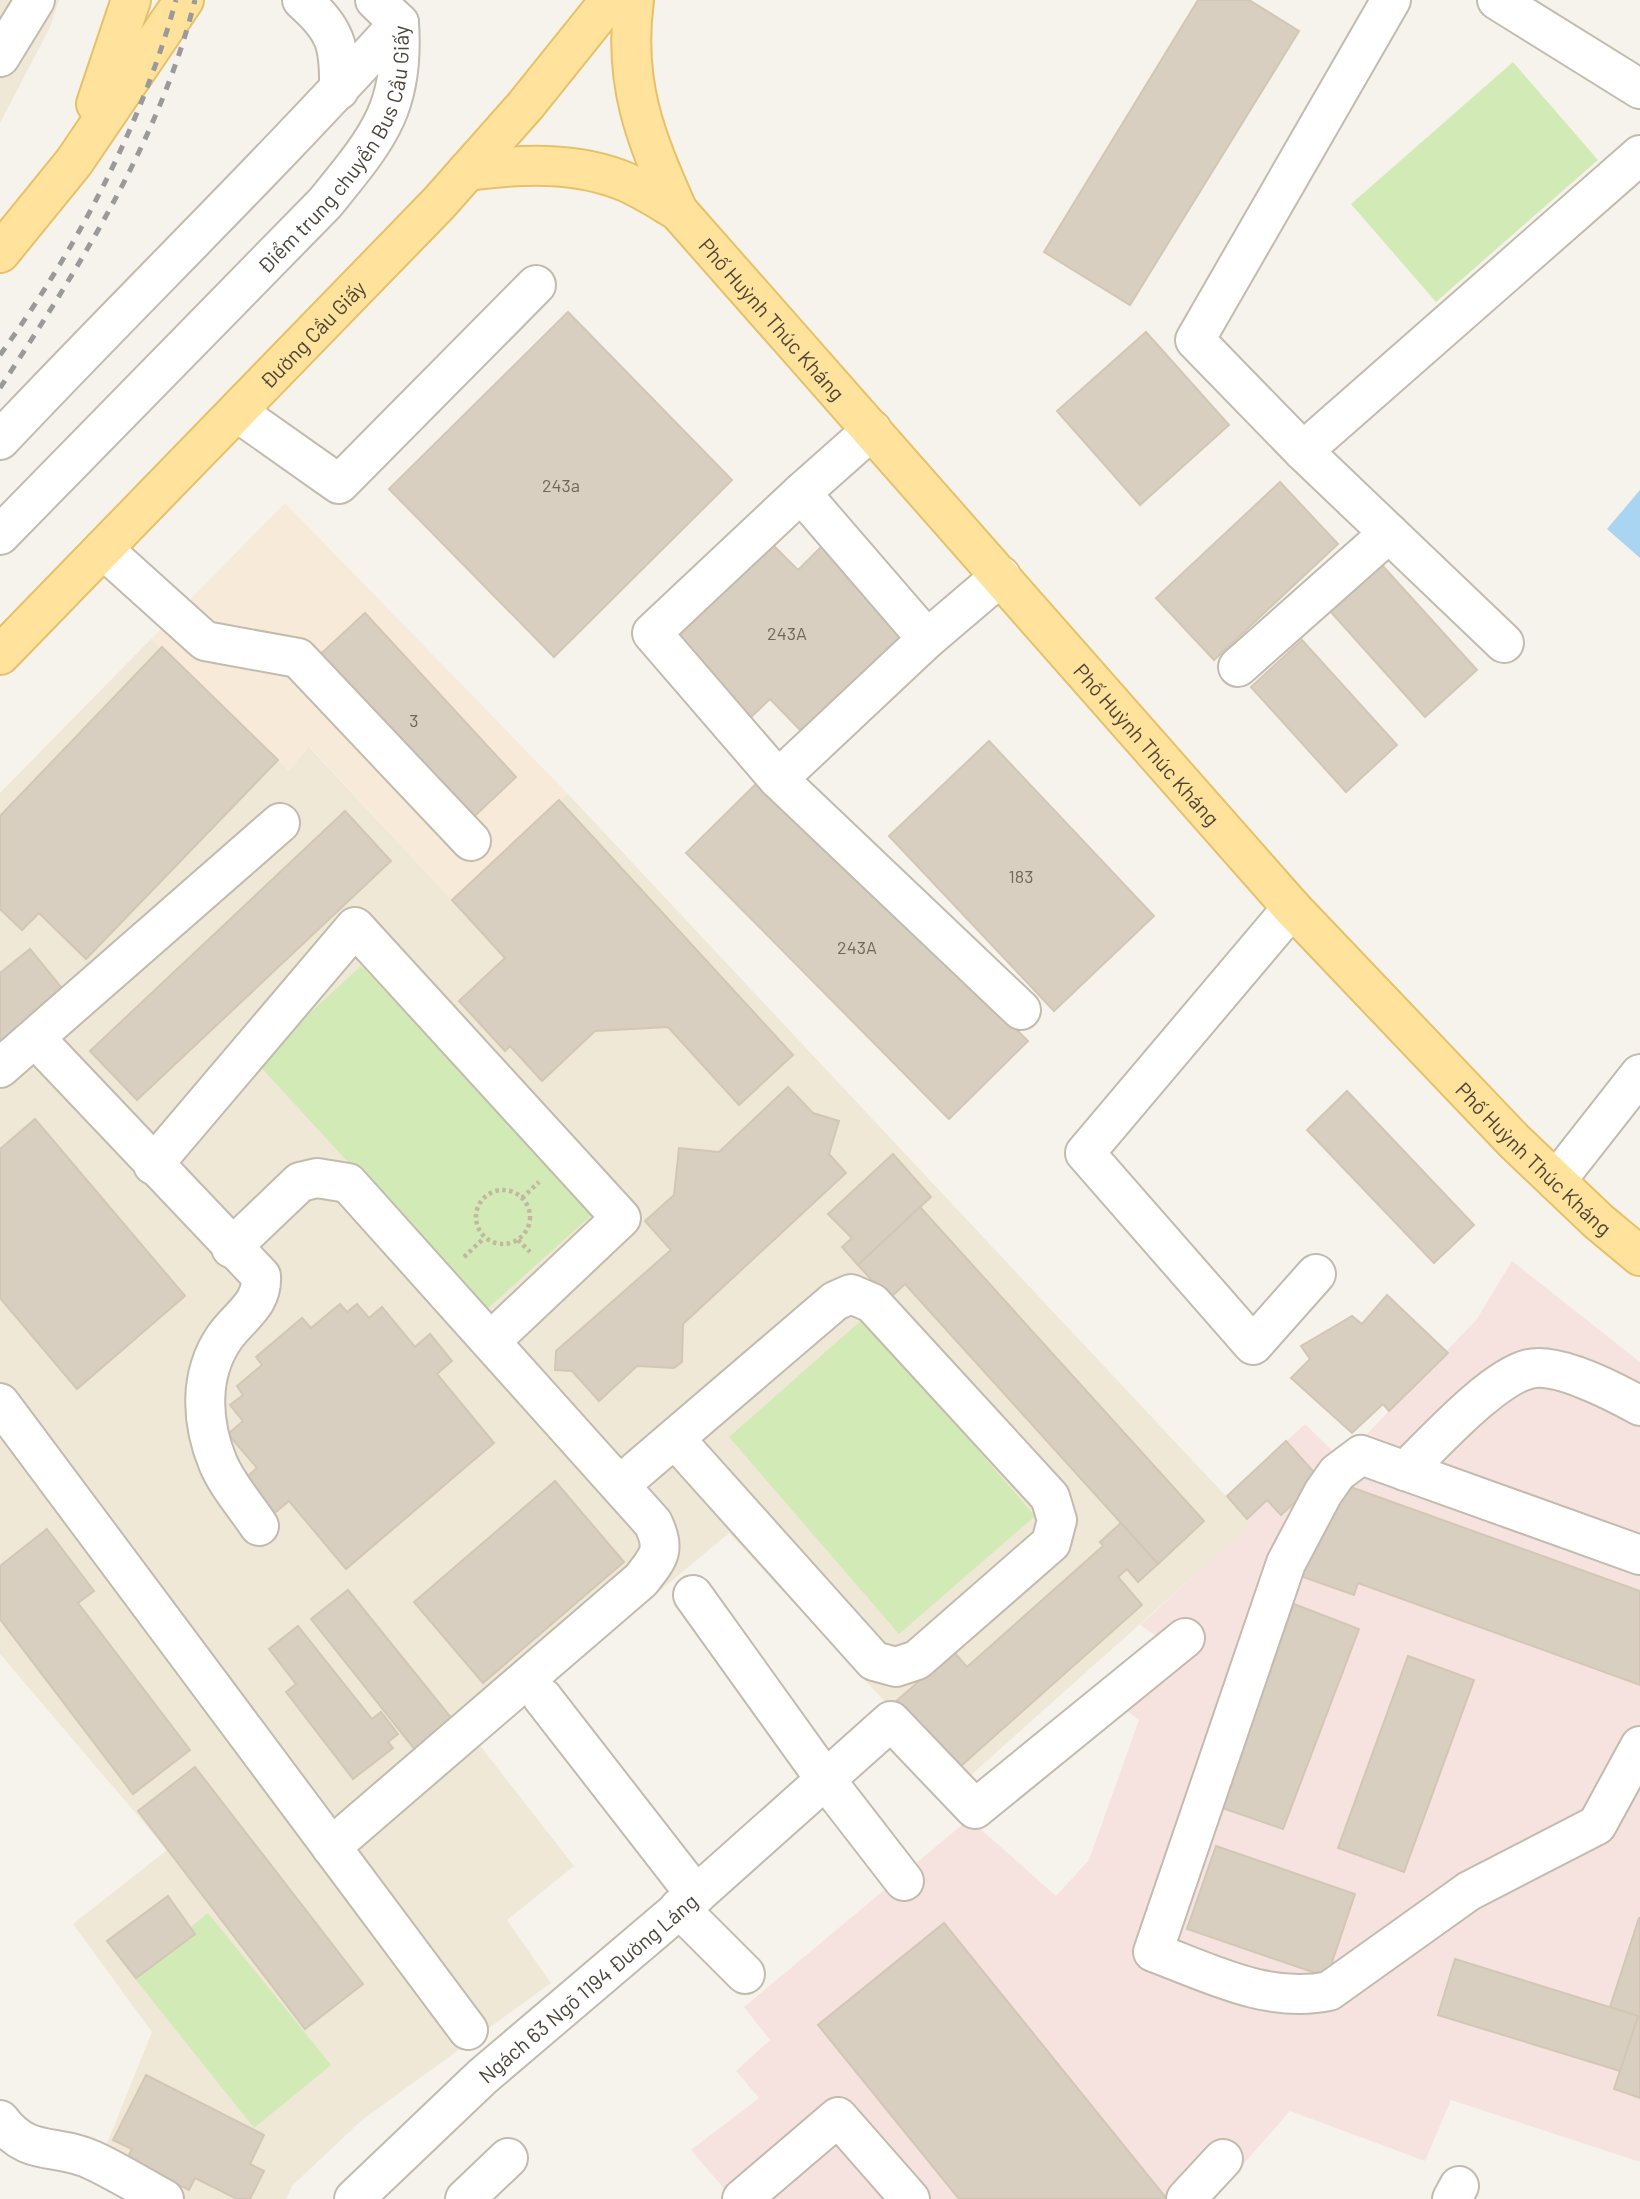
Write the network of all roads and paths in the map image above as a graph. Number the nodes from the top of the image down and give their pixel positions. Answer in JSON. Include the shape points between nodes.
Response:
{"nodes":[{"id":1,"x":35,"y":0,"type":"edge"},
{"id":2,"x":131,"y":0,"type":"edge"},
{"id":3,"x":184,"y":0,"type":"edge"},
{"id":4,"x":302,"y":0,"type":"edge"},
{"id":5,"x":610,"y":0,"type":"edge"},
{"id":6,"x":634,"y":0,"type":"edge"},
{"id":7,"x":1391,"y":0,"type":"edge"},
{"id":8,"x":1497,"y":0,"type":"edge"},
{"id":9,"x":387,"y":12,"type":"edge"},
{"id":10,"x":0,"y":57,"type":"edge"},
{"id":11,"x":1640,"y":89,"type":"edge"},
{"id":12,"x":339,"y":90,"type":"junction"},
{"id":13,"x":1640,"y":155,"type":"edge"},
{"id":14,"x":74,"y":162,"type":"junction"},
{"id":15,"x":467,"y":171,"type":"junction"},
{"id":16,"x":678,"y":211,"type":"junction"},
{"id":17,"x":0,"y":253,"type":"edge"},
{"id":18,"x":536,"y":285,"type":"dead end"},
{"id":19,"x":237,"y":412,"type":"junction"},
{"id":20,"x":872,"y":430,"type":"junction"},
{"id":21,"x":0,"y":440,"type":"edge"},
{"id":22,"x":1303,"y":451,"type":"junction"},
{"id":23,"x":801,"y":493,"type":"junction"},
{"id":24,"x":1389,"y":533,"type":"junction"},
{"id":25,"x":0,"y":535,"type":"edge"},
{"id":26,"x":103,"y":549,"type":"junction"},
{"id":27,"x":1001,"y":576,"type":"junction"},
{"id":28,"x":927,"y":639,"type":"junction"},
{"id":29,"x":1504,"y":643,"type":"dead end"},
{"id":30,"x":0,"y":655,"type":"edge"},
{"id":31,"x":1238,"y":667,"type":"dead end"},
{"id":32,"x":778,"y":779,"type":"junction"},
{"id":33,"x":280,"y":823,"type":"dead end"},
{"id":34,"x":471,"y":841,"type":"dead end"},
{"id":35,"x":1292,"y":908,"type":"junction"},
{"id":36,"x":1021,"y":1010,"type":"dead end"},
{"id":37,"x":36,"y":1039,"type":"junction"},
{"id":38,"x":0,"y":1068,"type":"edge"},
{"id":39,"x":1640,"y":1074,"type":"edge"},
{"id":40,"x":153,"y":1165,"type":"junction"},
{"id":41,"x":1556,"y":1181,"type":"junction"},
{"id":42,"x":478,"y":1231,"type":"joint"},
{"id":43,"x":231,"y":1248,"type":"junction"},
{"id":44,"x":1640,"y":1256,"type":"edge"},
{"id":45,"x":1316,"y":1273,"type":"dead end"},
{"id":46,"x":492,"y":1340,"type":"junction"},
{"id":47,"x":0,"y":1403,"type":"edge"},
{"id":48,"x":1640,"y":1406,"type":"edge"},
{"id":49,"x":675,"y":1439,"type":"junction"},
{"id":50,"x":1405,"y":1471,"type":"junction"},
{"id":51,"x":620,"y":1485,"type":"junction"},
{"id":52,"x":258,"y":1526,"type":"dead end"},
{"id":53,"x":1640,"y":1555,"type":"edge"},
{"id":54,"x":692,"y":1595,"type":"dead end"},
{"id":55,"x":1185,"y":1638,"type":"dead end"},
{"id":56,"x":542,"y":1697,"type":"dead end"},
{"id":57,"x":1640,"y":1746,"type":"edge"},
{"id":58,"x":825,"y":1779,"type":"junction"},
{"id":59,"x":331,"y":1847,"type":"junction"},
{"id":60,"x":904,"y":1881,"type":"dead end"},
{"id":61,"x":688,"y":1902,"type":"junction"},
{"id":62,"x":745,"y":1974,"type":"dead end"},
{"id":63,"x":468,"y":2030,"type":"dead end"},
{"id":64,"x":0,"y":2120,"type":"edge"},
{"id":65,"x":508,"y":2158,"type":"dead end"},
{"id":66,"x":1223,"y":2159,"type":"dead end"},
{"id":67,"x":472,"y":2197,"type":"edge"},
{"id":68,"x":164,"y":2199,"type":"edge"},
{"id":69,"x":354,"y":2199,"type":"edge"},
{"id":70,"x":742,"y":2199,"type":"edge"},
{"id":71,"x":910,"y":2199,"type":"edge"},
{"id":72,"x":1186,"y":2199,"type":"edge"}],
"edges":[{"from":1,"to":10,"type":"street"},
{"from":2,"to":14,"type":"main road"},
{"from":3,"to":14,"type":"main road"},
{"from":4,"to":12,"type":"street","via":[[332,30],[340,56]]},
{"from":5,"to":15,"type":"main road","name":"Đường Cầu Giấy"},
{"from":6,"to":16,"type":"main road","name":"Phố Huỳnh Thúc Kháng","via":[[629,38],[633,85],[640,118]]},
{"from":7,"to":22,"type":"street","via":[[1195,340]]},
{"from":8,"to":11,"type":"street"},
{"from":9,"to":12,"type":"street","name":"Điểm trung chuyển Bus Cầu Giấy"},
{"from":9,"to":25,"type":"street","name":"Điểm trung chuyển Bus Cầu Giấy","via":[[402,58],[385,124],[367,151],[325,203]]},
{"from":12,"to":21,"type":"street","name":"Điểm trung chuyển Bus Cầu Giấy"},
{"from":13,"to":22,"type":"street"},
{"from":14,"to":17,"type":"main road"},
{"from":15,"to":16,"type":"main road","name":"Phố Huỳnh Thúc Kháng","via":[[514,165],[564,167],[622,181]]},
{"from":15,"to":19,"type":"main road","name":"Đường Cầu Giấy"},
{"from":16,"to":20,"type":"main road","name":"Phố Huỳnh Thúc Kháng"},
{"from":18,"to":19,"type":"street","via":[[339,484]]},
{"from":19,"to":26,"type":"main road","name":"Đường Cầu Giấy"},
{"from":20,"to":23,"type":"street"},
{"from":20,"to":27,"type":"main road","name":"Phố Huỳnh Thúc Kháng"},
{"from":22,"to":24,"type":"street"},
{"from":23,"to":28,"type":"street"},
{"from":23,"to":32,"type":"street","via":[[652,633]]},
{"from":24,"to":29,"type":"street"},
{"from":24,"to":31,"type":"street"},
{"from":26,"to":30,"type":"main road","name":"Đường Cầu Giấy"},
{"from":26,"to":34,"type":"street","via":[[205,641],[298,658]]},
{"from":27,"to":28,"type":"street"},
{"from":27,"to":35,"type":"main road","name":"Phố Huỳnh Thúc Kháng"},
{"from":28,"to":32,"type":"street"},
{"from":32,"to":36,"type":"street"},
{"from":33,"to":37,"type":"street"},
{"from":35,"to":41,"type":"main road","name":"Phố Huỳnh Thúc Kháng","via":[[1466,1093]]},
{"from":35,"to":45,"type":"street","via":[[1085,1153],[1253,1345]]},
{"from":37,"to":38,"type":"street"},
{"from":37,"to":40,"type":"street"},
{"from":39,"to":41,"type":"street"},
{"from":40,"to":43,"type":"street"},
{"from":40,"to":46,"type":"street","via":[[355,927],[621,1218]]},
{"from":41,"to":44,"type":"main road","name":"Phố Huỳnh Thúc Kháng"},
{"from":42,"to":42,"type":"path","via":[[475,1214],[489,1193],[515,1192],[526,1204],[528,1227],[518,1240],[491,1243]]},
{"from":43,"to":46,"type":"street","via":[[300,1182],[317,1178],[348,1183]]},
{"from":43,"to":52,"type":"street","via":[[261,1276],[262,1290],[224,1338],[207,1373],[205,1416],[218,1464]]},
{"from":46,"to":51,"type":"street"},
{"from":47,"to":59,"type":"street"},
{"from":48,"to":50,"type":"street","via":[[1561,1371],[1531,1368],[1502,1381]]},
{"from":49,"to":49,"type":"street","via":[[835,1301],[851,1294],[872,1303],[1050,1497],[1057,1520],[1051,1543],[916,1660],[896,1668],[874,1661]]},
{"from":49,"to":51,"type":"street"},
{"from":50,"to":53,"type":"street"},
{"from":50,"to":57,"type":"street","via":[[1361,1455],[1337,1473],[1322,1493],[1286,1563],[1153,1952],[1256,1990],[1306,1996],[1329,1991],[1469,1891],[1597,1825]]},
{"from":51,"to":59,"type":"street","via":[[653,1523],[661,1540],[659,1558],[641,1580]]},
{"from":54,"to":58,"type":"street"},
{"from":55,"to":58,"type":"street","name":"Ngách 63 Ngõ 1194 Đường Láng","via":[[975,1809],[891,1721]]},
{"from":56,"to":61,"type":"street"},
{"from":58,"to":60,"type":"street"},
{"from":58,"to":61,"type":"street","name":"Ngách 63 Ngõ 1194 Đường Láng"},
{"from":59,"to":63,"type":"street"},
{"from":61,"to":62,"type":"street"},
{"from":61,"to":69,"type":"street","name":"Ngách 63 Ngõ 1194 Đường Láng","via":[[482,2077]]},
{"from":64,"to":68,"type":"street","via":[[13,2137],[42,2149],[89,2158]]},
{"from":65,"to":67,"type":"street"},
{"from":66,"to":72,"type":"street"},
{"from":70,"to":71,"type":"street","via":[[838,2117]]}]}
